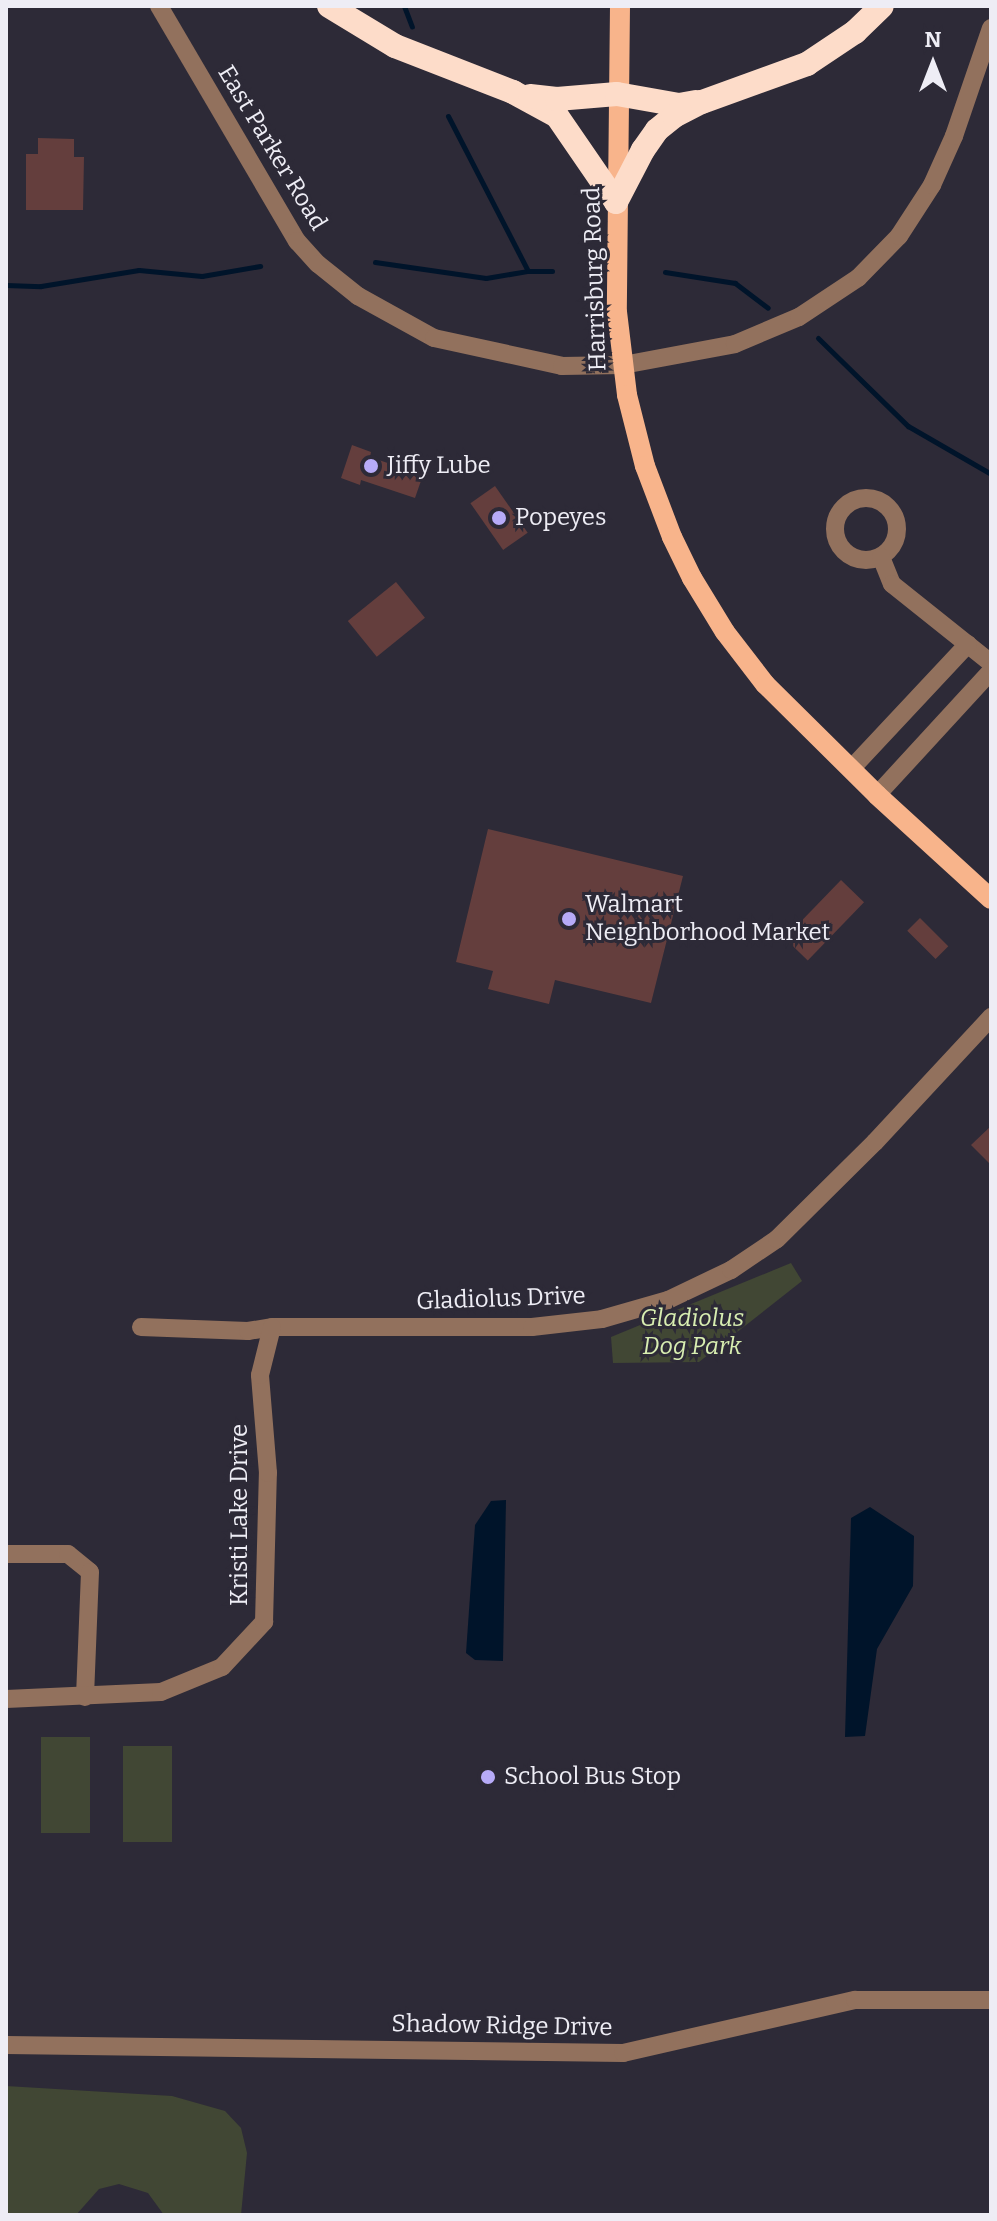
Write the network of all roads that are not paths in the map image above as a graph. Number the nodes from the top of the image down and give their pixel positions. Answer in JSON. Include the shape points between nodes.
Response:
{"nodes":[{"id":1,"x":159,"y":6,"type":"edge"},
{"id":2,"x":329,"y":6,"type":"edge"},
{"id":3,"x":620,"y":6,"type":"edge"},
{"id":4,"x":882,"y":6,"type":"edge"},
{"id":5,"x":991,"y":28,"type":"edge"},
{"id":6,"x":513,"y":92,"type":"junction"},
{"id":7,"x":617,"y":94,"type":"junction"},
{"id":8,"x":702,"y":102,"type":"junction"},
{"id":9,"x":616,"y":202,"type":"junction"},
{"id":10,"x":623,"y":365,"type":"junction"},
{"id":11,"x":881,"y":557,"type":"dead end"},
{"id":12,"x":968,"y":644,"type":"junction"},
{"id":13,"x":991,"y":663,"type":"edge"},
{"id":14,"x":991,"y":671,"type":"edge"},
{"id":15,"x":851,"y":769,"type":"junction"},
{"id":16,"x":877,"y":795,"type":"junction"},
{"id":17,"x":991,"y":899,"type":"edge"},
{"id":18,"x":991,"y":1017,"type":"edge"},
{"id":19,"x":141,"y":1327,"type":"dead end"},
{"id":20,"x":272,"y":1327,"type":"junction"},
{"id":21,"x":6,"y":1554,"type":"edge"},
{"id":22,"x":85,"y":1697,"type":"junction"},
{"id":23,"x":6,"y":1699,"type":"edge"},
{"id":24,"x":991,"y":2000,"type":"edge"},
{"id":25,"x":6,"y":2045,"type":"edge"}],
"edges":[{"from":1,"to":10,"type":"street","name":"East Parker Road","via":[[297,241],[358,296],[434,338],[463,347],[562,366]]},
{"from":2,"to":6,"type":"highway","via":[[395,46]]},
{"from":3,"to":7,"type":"main road","name":"Harrisburg Road"},
{"from":4,"to":8,"type":"highway","via":[[855,32],[807,64]]},
{"from":5,"to":10,"type":"street","name":"East Parker Road","via":[[932,185],[899,236],[858,278],[799,317],[735,344]]},
{"from":6,"to":7,"type":"highway","via":[[557,99]]},
{"from":6,"to":9,"type":"highway","via":[[557,116]]},
{"from":7,"to":8,"type":"highway","via":[[679,105]]},
{"from":7,"to":9,"type":"main road","name":"Harrisburg Road"},
{"from":8,"to":9,"type":"highway","via":[[657,130]]},
{"from":9,"to":10,"type":"main road","name":"Harrisburg Road"},
{"from":10,"to":15,"type":"main road","name":"Harrisburg Road","via":[[645,466],[692,578],[765,684]]},
{"from":11,"to":12,"type":"street","via":[[892,584]]},
{"from":12,"to":13,"type":"street"},
{"from":12,"to":15,"type":"street"},
{"from":14,"to":16,"type":"street"},
{"from":15,"to":16,"type":"main road","name":"Harrisburg Road"},
{"from":16,"to":17,"type":"main road","name":"Harrisburg Road"},
{"from":18,"to":20,"type":"street","name":"Gladiolus Drive","via":[[777,1239],[731,1270],[668,1300],[602,1319],[532,1327]]},
{"from":19,"to":20,"type":"street","name":"Gladiolus Drive"},
{"from":20,"to":22,"type":"street","name":"Kristi Lake Drive","via":[[260,1375],[268,1473],[264,1622],[222,1667],[161,1692]]},
{"from":21,"to":22,"type":"street","via":[[68,1554],[90,1572]]},
{"from":22,"to":23,"type":"street","name":"Kristi Lake Drive"},
{"from":24,"to":25,"type":"street","name":"Shadow Ridge Drive","via":[[855,2000],[623,2053]]}]}
